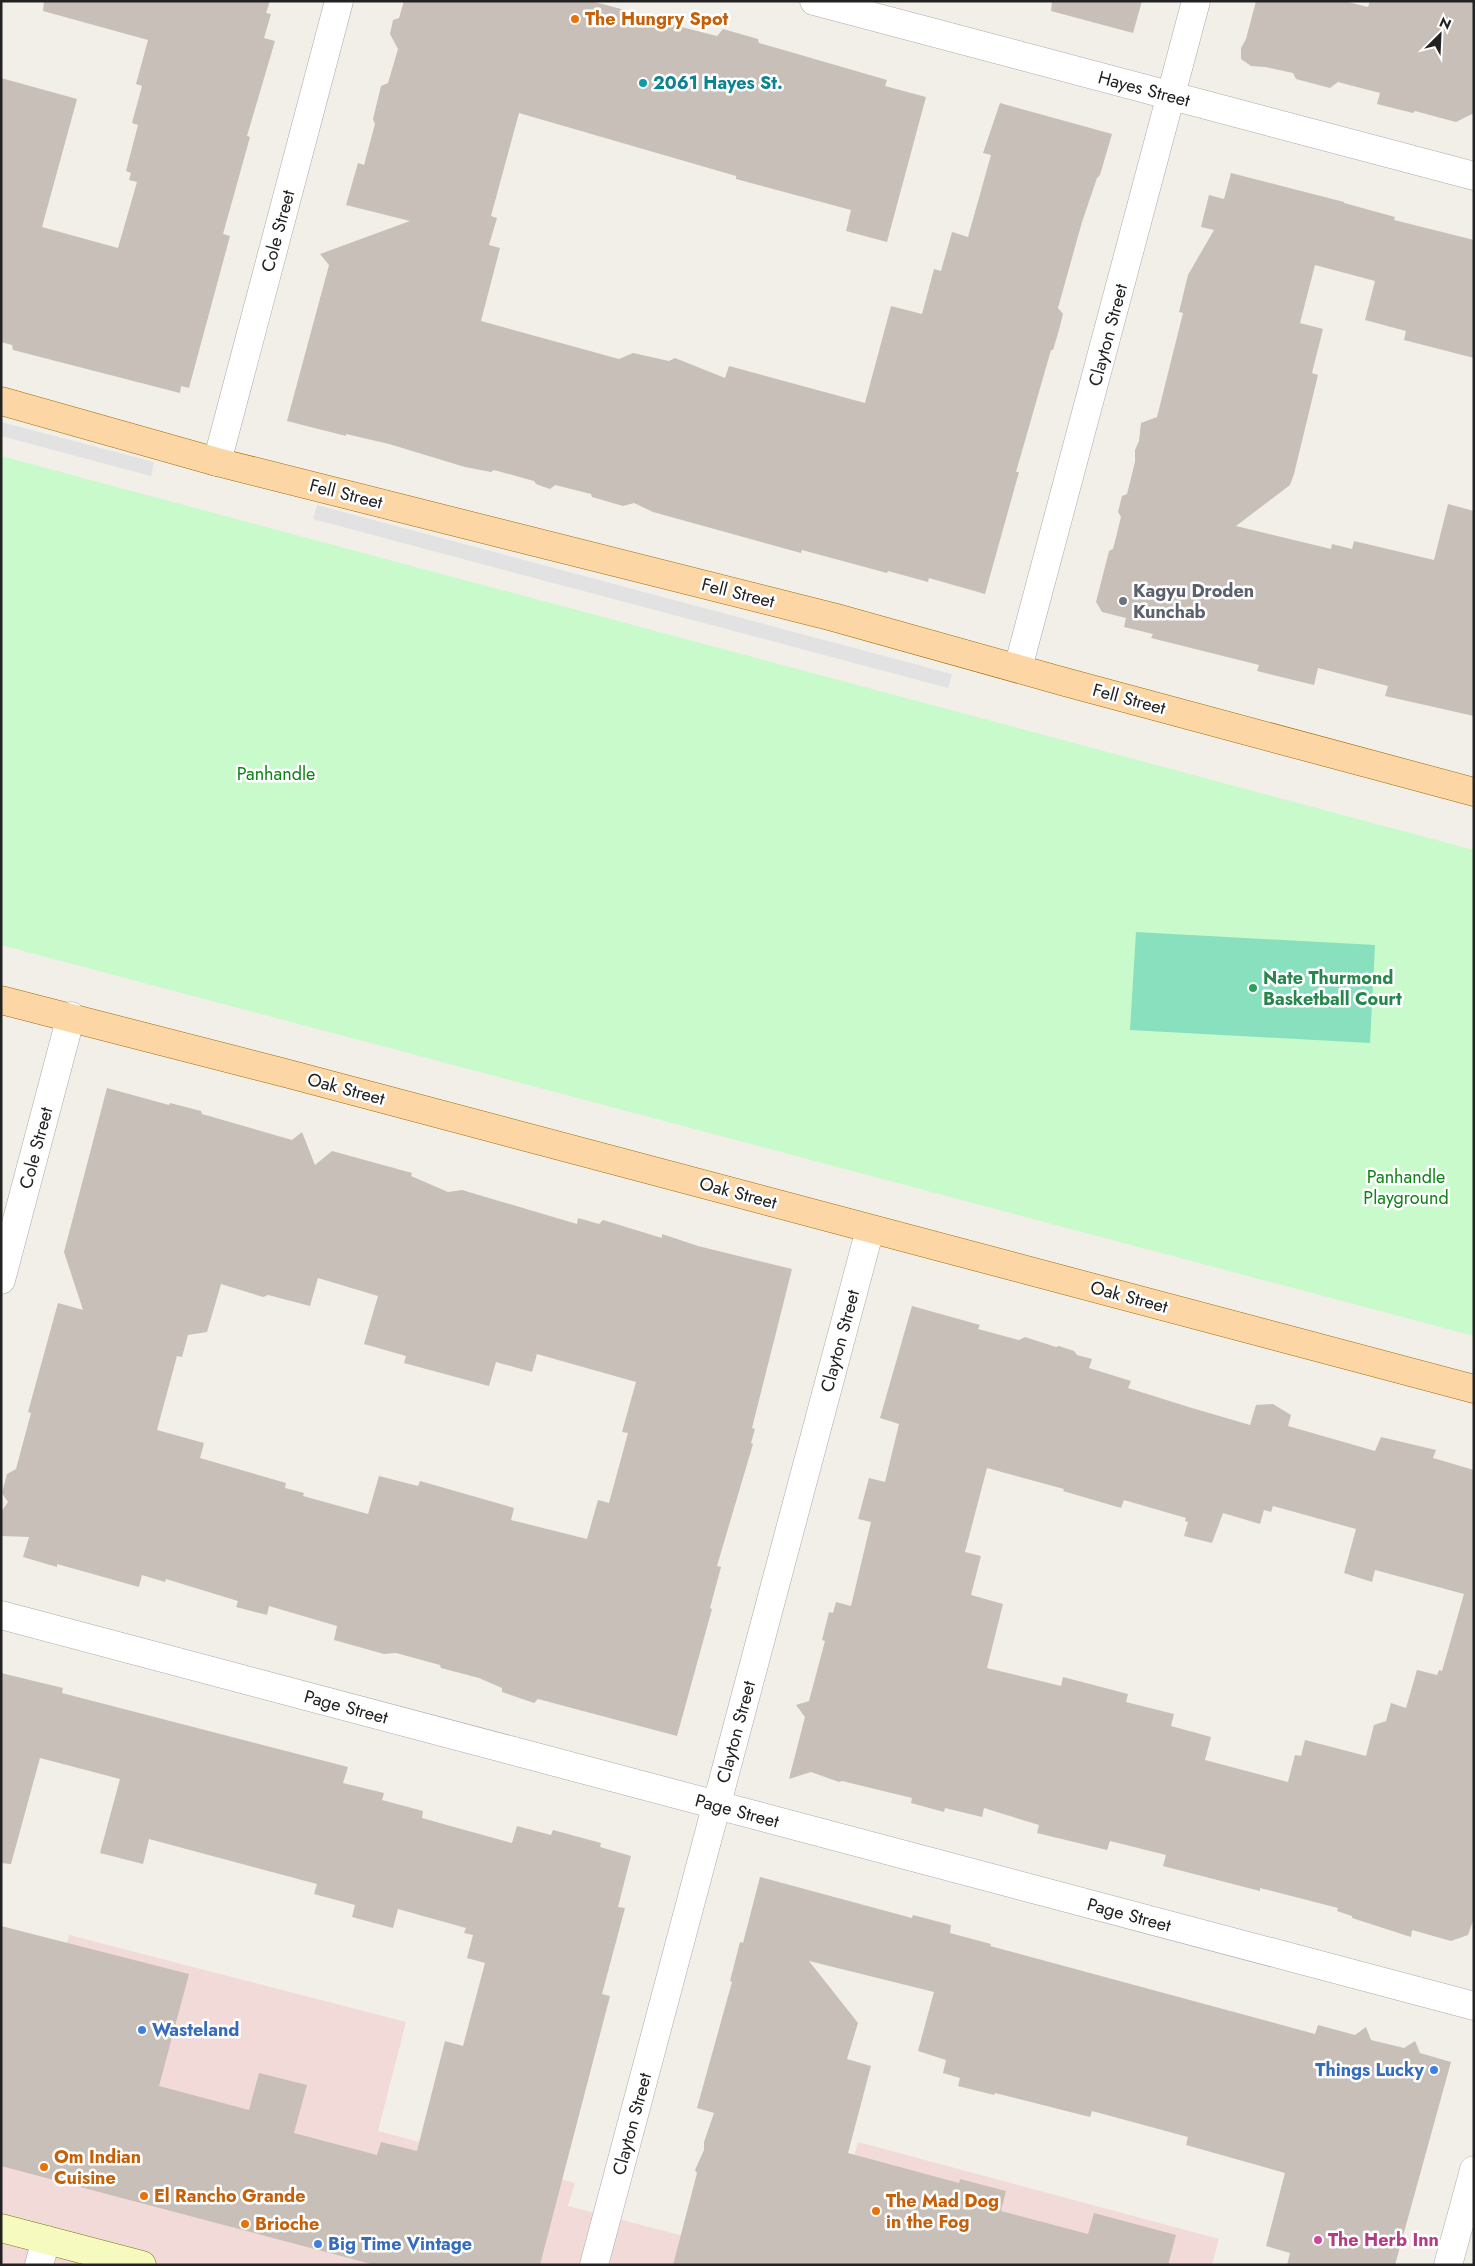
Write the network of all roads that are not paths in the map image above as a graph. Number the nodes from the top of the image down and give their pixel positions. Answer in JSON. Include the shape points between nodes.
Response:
{"nodes":[{"id":1,"x":339,"y":1,"type":"edge"},
{"id":2,"x":814,"y":1,"type":"edge"},
{"id":3,"x":1196,"y":1,"type":"edge"},
{"id":4,"x":1171,"y":96,"type":"junction"},
{"id":5,"x":1474,"y":176,"type":"edge"},
{"id":6,"x":1,"y":401,"type":"edge"},
{"id":7,"x":217,"y":462,"type":"junction"},
{"id":8,"x":1018,"y":668,"type":"junction"},
{"id":9,"x":1474,"y":792,"type":"edge"},
{"id":10,"x":1,"y":1000,"type":"edge"},
{"id":11,"x":71,"y":1016,"type":"junction"},
{"id":12,"x":870,"y":1229,"type":"junction"},
{"id":13,"x":1,"y":1280,"type":"edge"},
{"id":14,"x":1474,"y":1389,"type":"edge"},
{"id":15,"x":1,"y":1615,"type":"edge"},
{"id":16,"x":717,"y":1805,"type":"junction"},
{"id":17,"x":1474,"y":2006,"type":"edge"},
{"id":18,"x":1474,"y":2170,"type":"edge"},
{"id":19,"x":1,"y":2228,"type":"edge"},
{"id":20,"x":42,"y":2252,"type":"edge"},
{"id":21,"x":142,"y":2265,"type":"edge"},
{"id":22,"x":594,"y":2265,"type":"edge"},
{"id":23,"x":1448,"y":2265,"type":"edge"}],
"edges":[{"from":1,"to":7,"type":"street","name":"Cole Street"},
{"from":2,"to":4,"type":"street","name":"Hayes Street"},
{"from":3,"to":4,"type":"street","name":"Clayton Street"},
{"from":4,"to":5,"type":"street","name":"Hayes Street"},
{"from":4,"to":8,"type":"street","name":"Clayton Street"},
{"from":6,"to":7,"type":"main road","name":"Fell Street"},
{"from":7,"to":8,"type":"main road","name":"Fell Street","via":[[833,617]]},
{"from":8,"to":9,"type":"main road","name":"Fell Street"},
{"from":10,"to":11,"type":"main road","name":"Oak Street"},
{"from":11,"to":12,"type":"main road","name":"Oak Street"},
{"from":11,"to":13,"type":"street","name":"Cole Street"},
{"from":12,"to":14,"type":"main road","name":"Oak Street"},
{"from":12,"to":16,"type":"street","name":"Clayton Street"},
{"from":15,"to":16,"type":"street","name":"Page Street"},
{"from":16,"to":17,"type":"street","name":"Page Street"},
{"from":16,"to":22,"type":"street","name":"Clayton Street"},
{"from":18,"to":23,"type":"street"},
{"from":19,"to":20,"type":"street"},
{"from":20,"to":21,"type":"street"}]}
